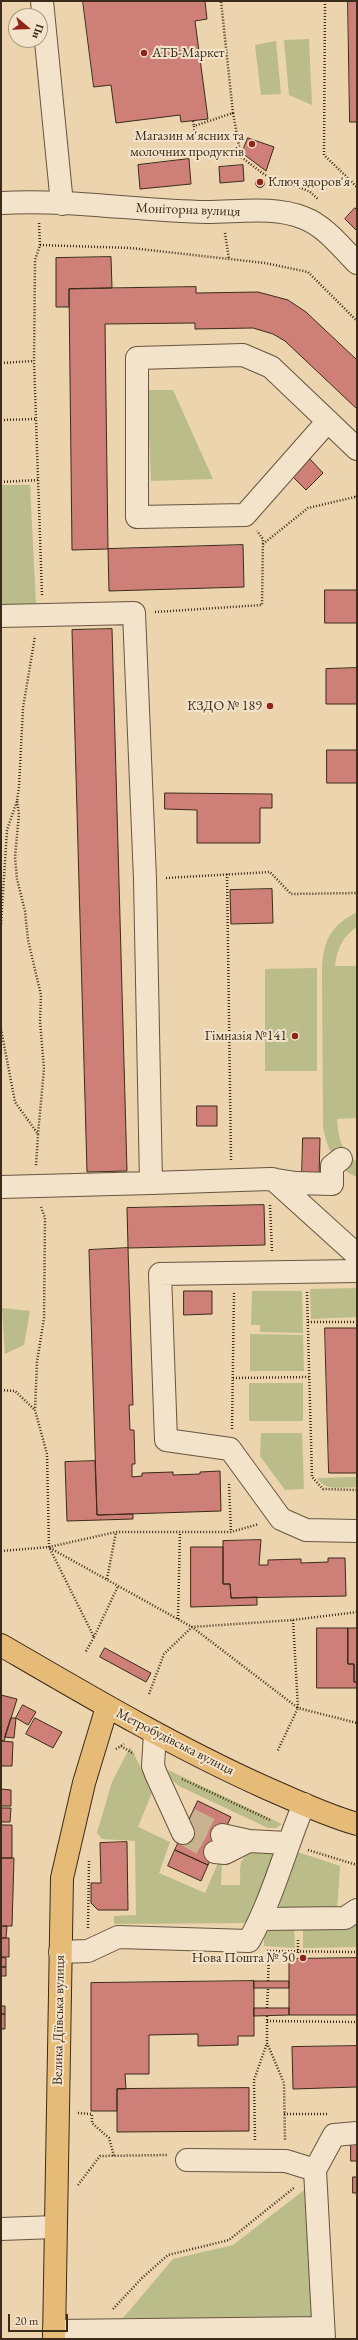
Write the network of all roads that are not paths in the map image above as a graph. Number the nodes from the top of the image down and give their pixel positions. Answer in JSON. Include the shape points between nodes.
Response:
{"nodes":[{"id":1,"x":42,"y":1,"type":"edge"},
{"id":2,"x":1,"y":203,"type":"edge"},
{"id":3,"x":62,"y":204,"type":"junction"},
{"id":4,"x":357,"y":263,"type":"edge"},
{"id":5,"x":328,"y":421,"type":"junction"},
{"id":6,"x":357,"y":449,"type":"edge"},
{"id":7,"x":1,"y":616,"type":"edge"},
{"id":8,"x":341,"y":1159,"type":"dead end"},
{"id":9,"x":271,"y":1179,"type":"junction"},
{"id":10,"x":151,"y":1183,"type":"junction"},
{"id":11,"x":1,"y":1187,"type":"edge"},
{"id":12,"x":357,"y":1255,"type":"edge"},
{"id":13,"x":357,"y":1270,"type":"edge"},
{"id":14,"x":357,"y":1532,"type":"edge"},
{"id":15,"x":1,"y":1645,"type":"edge"},
{"id":16,"x":107,"y":1707,"type":"junction"},
{"id":17,"x":155,"y":1733,"type":"junction"},
{"id":18,"x":304,"y":1804,"type":"junction"},
{"id":19,"x":182,"y":1823,"type":"tunnel mouth"},
{"id":20,"x":357,"y":1824,"type":"edge"},
{"id":21,"x":290,"y":1837,"type":"junction"},
{"id":22,"x":219,"y":1843,"type":"tunnel mouth"},
{"id":23,"x":357,"y":1910,"type":"edge"},
{"id":24,"x":261,"y":1919,"type":"junction"},
{"id":25,"x":60,"y":1952,"type":"junction"},
{"id":26,"x":357,"y":2133,"type":"edge"},
{"id":27,"x":187,"y":2160,"type":"road end"},
{"id":28,"x":315,"y":2170,"type":"junction"},
{"id":29,"x":55,"y":2227,"type":"junction"},
{"id":30,"x":1,"y":2229,"type":"edge"},
{"id":31,"x":324,"y":2334,"type":"edge"},
{"id":32,"x":54,"y":2335,"type":"edge"}],
"edges":[{"from":1,"to":3,"type":"street"},
{"from":2,"to":3,"type":"street","name":"Моніторна вулиця","via":[[38,201]]},
{"from":3,"to":4,"type":"street","name":"Моніторна вулиця","via":[[207,212],[287,213],[305,218],[320,227]]},
{"from":5,"to":5,"type":"street","via":[[271,367],[243,355],[137,358],[137,517],[245,515]]},
{"from":5,"to":6,"type":"street"},
{"from":7,"to":10,"type":"street","via":[[134,613],[145,879]]},
{"from":8,"to":9,"type":"street","via":[[332,1166],[332,1184]]},
{"from":9,"to":10,"type":"street"},
{"from":9,"to":12,"type":"street"},
{"from":10,"to":11,"type":"street"},
{"from":13,"to":14,"type":"street","via":[[160,1274],[166,1440],[230,1449],[281,1519],[306,1530]]},
{"from":15,"to":16,"type":"main road","name":"Метробудівська вулиця"},
{"from":16,"to":17,"type":"main road","name":"Метробудівська вулиця"},
{"from":16,"to":25,"type":"main road","name":"Велика Діївська вулиця","via":[[84,1783],[62,1878]]},
{"from":17,"to":18,"type":"main road","name":"Метробудівська вулиця","via":[[227,1770]]},
{"from":17,"to":19,"type":"street","via":[[153,1766]]},
{"from":18,"to":20,"type":"main road","name":"Метробудівська вулиця"},
{"from":18,"to":21,"type":"street"},
{"from":21,"to":22,"type":"street","via":[[249,1841],[225,1852]]},
{"from":21,"to":24,"type":"street"},
{"from":23,"to":24,"type":"street","via":[[345,1918]]},
{"from":24,"to":25,"type":"street","via":[[249,1941],[118,1938],[88,1951]]},
{"from":25,"to":29,"type":"main road","name":"Велика Діївська вулиця"},
{"from":26,"to":28,"type":"street","via":[[334,2135]]},
{"from":27,"to":28,"type":"street","via":[[286,2161]]},
{"from":28,"to":31,"type":"street"},
{"from":29,"to":30,"type":"street"},
{"from":29,"to":32,"type":"main road","name":"Велика Діївська вулиця"},
{"from":31,"to":32,"type":"street","via":[[93,2330]]}]}
